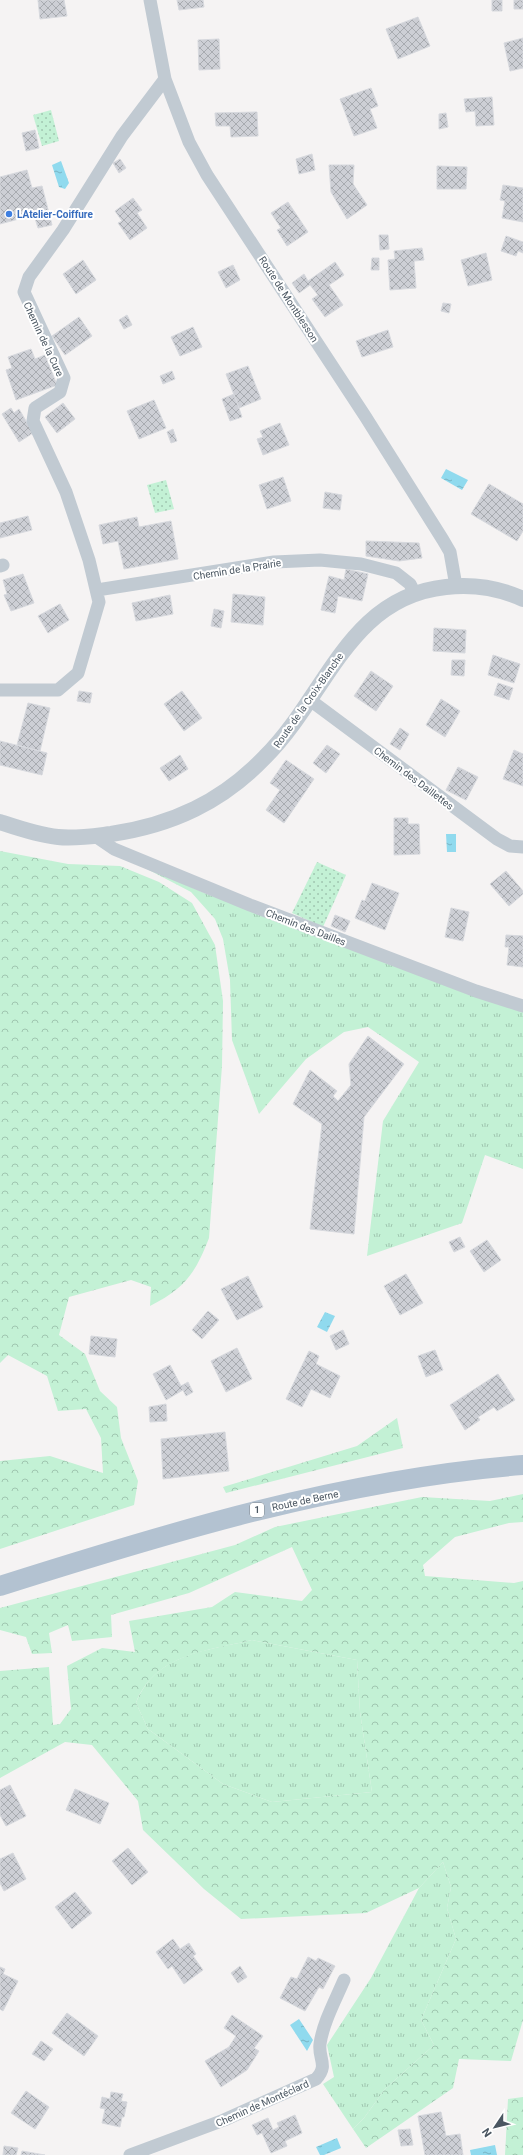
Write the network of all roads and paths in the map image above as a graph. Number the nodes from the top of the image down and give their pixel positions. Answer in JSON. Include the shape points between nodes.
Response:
{"nodes":[{"id":1,"x":150,"y":0,"type":"edge"},
{"id":2,"x":165,"y":79,"type":"junction"},
{"id":3,"x":456,"y":586,"type":"junction"},
{"id":4,"x":97,"y":590,"type":"junction"},
{"id":5,"x":415,"y":594,"type":"junction"},
{"id":6,"x":523,"y":599,"type":"edge"},
{"id":7,"x":0,"y":690,"type":"edge"},
{"id":8,"x":310,"y":700,"type":"junction"},
{"id":9,"x":0,"y":822,"type":"edge"},
{"id":10,"x":95,"y":836,"type":"junction"},
{"id":11,"x":523,"y":847,"type":"edge"},
{"id":12,"x":523,"y":1006,"type":"edge"},
{"id":13,"x":523,"y":1465,"type":"edge"},
{"id":14,"x":0,"y":1586,"type":"edge"},
{"id":15,"x":344,"y":1980,"type":"dead end"},
{"id":16,"x":130,"y":2155,"type":"edge"}],
"edges":[{"from":1,"to":2,"type":"street","name":"Route de Montblesson"},
{"from":2,"to":3,"type":"street","name":"Route de Montblesson","via":[[189,142],[207,175],[450,552]]},
{"from":2,"to":4,"type":"street","name":"Chemin de la Cure","via":[[103,164],[63,230],[28,277],[24,292],[64,378],[60,392],[35,408],[33,421],[66,492],[90,560]]},
{"from":3,"to":5,"type":"street","name":"Route de la Croix-Blanche"},
{"from":3,"to":6,"type":"street","name":"Route de la Croix-Blanche","via":[[484,587],[508,592]]},
{"from":4,"to":5,"type":"street","name":"Chemin de la Prairie","via":[[274,562],[320,560],[361,564],[396,573],[410,584]]},
{"from":4,"to":7,"type":"street","name":"Chemin de la Cure","via":[[99,602],[78,673],[58,690]]},
{"from":5,"to":8,"type":"street","name":"Route de la Croix-Blanche","via":[[399,600],[359,631],[342,651]]},
{"from":8,"to":10,"type":"street","name":"Route de la Croix-Blanche","via":[[266,757],[239,781],[196,810],[159,824]]},
{"from":8,"to":11,"type":"street","name":"Chemin des Daillettes","via":[[496,840],[510,846]]},
{"from":9,"to":10,"type":"street","name":"Route de la Croix-Blanche","via":[[58,837]]},
{"from":10,"to":12,"type":"street","name":"Chemin des Dailles","via":[[114,849],[250,905],[476,991]]},
{"from":13,"to":14,"type":"main road","name":"Route de Berne","number":"1","via":[[428,1476],[265,1508],[152,1538]]},
{"from":15,"to":16,"type":"street","name":"Chemin de Montéclard","via":[[319,2046],[323,2065],[322,2073],[316,2079],[224,2120]]}]}
